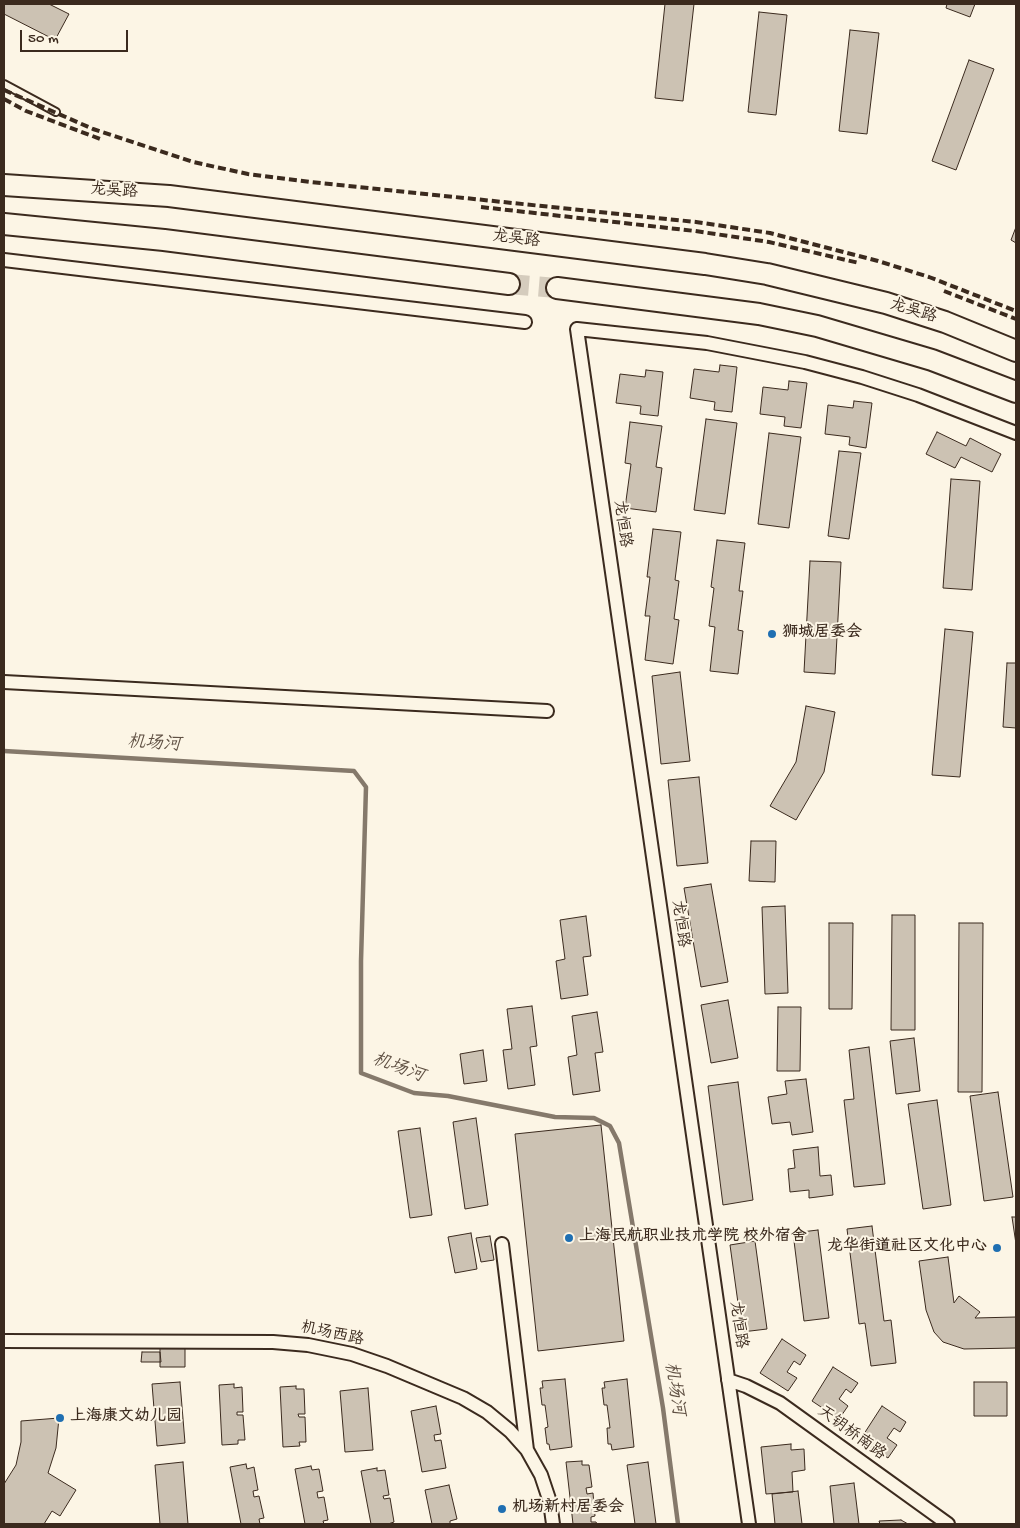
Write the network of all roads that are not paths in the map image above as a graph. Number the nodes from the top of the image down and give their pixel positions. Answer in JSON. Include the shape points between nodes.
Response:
{"nodes":[{"id":1,"x":4,"y":84,"type":"edge"},
{"id":2,"x":56,"y":112,"type":"dead end"},
{"id":3,"x":4,"y":185,"type":"edge"},
{"id":4,"x":4,"y":224,"type":"edge"},
{"id":5,"x":4,"y":260,"type":"edge"},
{"id":6,"x":509,"y":284,"type":"tunnel mouth"},
{"id":7,"x":557,"y":288,"type":"tunnel mouth"},
{"id":8,"x":525,"y":322,"type":"dead end"},
{"id":9,"x":1016,"y":350,"type":"edge"},
{"id":10,"x":1016,"y":392,"type":"edge"},
{"id":11,"x":1016,"y":434,"type":"edge"},
{"id":12,"x":4,"y":682,"type":"edge"},
{"id":13,"x":547,"y":711,"type":"dead end"},
{"id":14,"x":502,"y":1244,"type":"dead end"},
{"id":15,"x":4,"y":1341,"type":"edge"},
{"id":16,"x":728,"y":1380,"type":"junction"},
{"id":17,"x":527,"y":1450,"type":"junction"},
{"id":18,"x":553,"y":1524,"type":"edge"},
{"id":19,"x":749,"y":1524,"type":"edge"},
{"id":20,"x":948,"y":1524,"type":"edge"}],
"edges":[{"from":1,"to":2,"type":"lane"},
{"from":3,"to":9,"type":"main road","name":"龙吴路","via":[[168,196],[706,264],[767,274],[886,303]]},
{"from":4,"to":6,"type":"main road","via":[[164,240]]},
{"from":5,"to":8,"type":"street"},
{"from":7,"to":10,"type":"main road","via":[[760,314],[818,326],[932,360]]},
{"from":11,"to":16,"type":"street","name":"龙恒路","via":[[918,395],[805,362],[707,344],[577,329]]},
{"from":12,"to":13,"type":"street"},
{"from":14,"to":17,"type":"street"},
{"from":15,"to":17,"type":"street","name":"机场西路","via":[[273,1342],[352,1354],[463,1398],[487,1412]]},
{"from":16,"to":19,"type":"street","name":"龙恒路"},
{"from":16,"to":20,"type":"street","name":"天钥桥南路","via":[[780,1403]]},
{"from":17,"to":18,"type":"street","name":"机场西路","via":[[541,1475]]}]}
